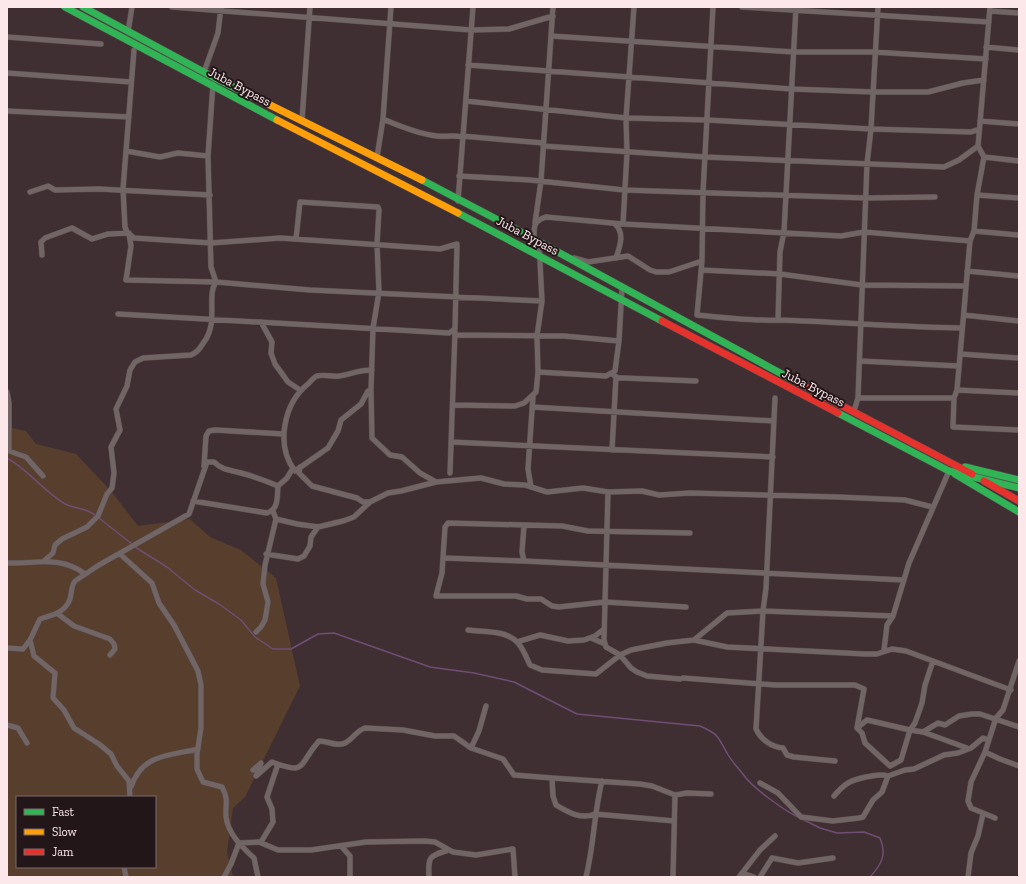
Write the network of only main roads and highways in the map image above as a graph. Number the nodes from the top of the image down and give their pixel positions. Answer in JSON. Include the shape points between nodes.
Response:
{"nodes":[{"id":1,"x":65,"y":7,"type":"edge"},
{"id":2,"x":83,"y":7,"type":"edge"},
{"id":3,"x":955,"y":464,"type":"junction"},
{"id":4,"x":949,"y":471,"type":"junction"},
{"id":5,"x":981,"y":480,"type":"junction"},
{"id":6,"x":1019,"y":480,"type":"edge"},
{"id":7,"x":1019,"y":488,"type":"edge"},
{"id":8,"x":1019,"y":501,"type":"edge"},
{"id":9,"x":1019,"y":512,"type":"edge"}],
"edges":[{"from":1,"to":4,"type":"main road","name":"Juba Bypass","via":[[289,126],[540,254],[621,300]]},
{"from":2,"to":3,"type":"main road","name":"Juba Bypass","via":[[213,77],[377,157],[537,240],[622,288]]},
{"from":3,"to":5,"type":"main road","name":"Juba Bypass"},
{"from":3,"to":6,"type":"main road","name":"Juba Bypass"},
{"from":4,"to":5,"type":"main road","name":"Juba Bypass"},
{"from":4,"to":9,"type":"main road"},
{"from":5,"to":7,"type":"main road","name":"Juba Bypass"},
{"from":5,"to":8,"type":"main road"}]}
